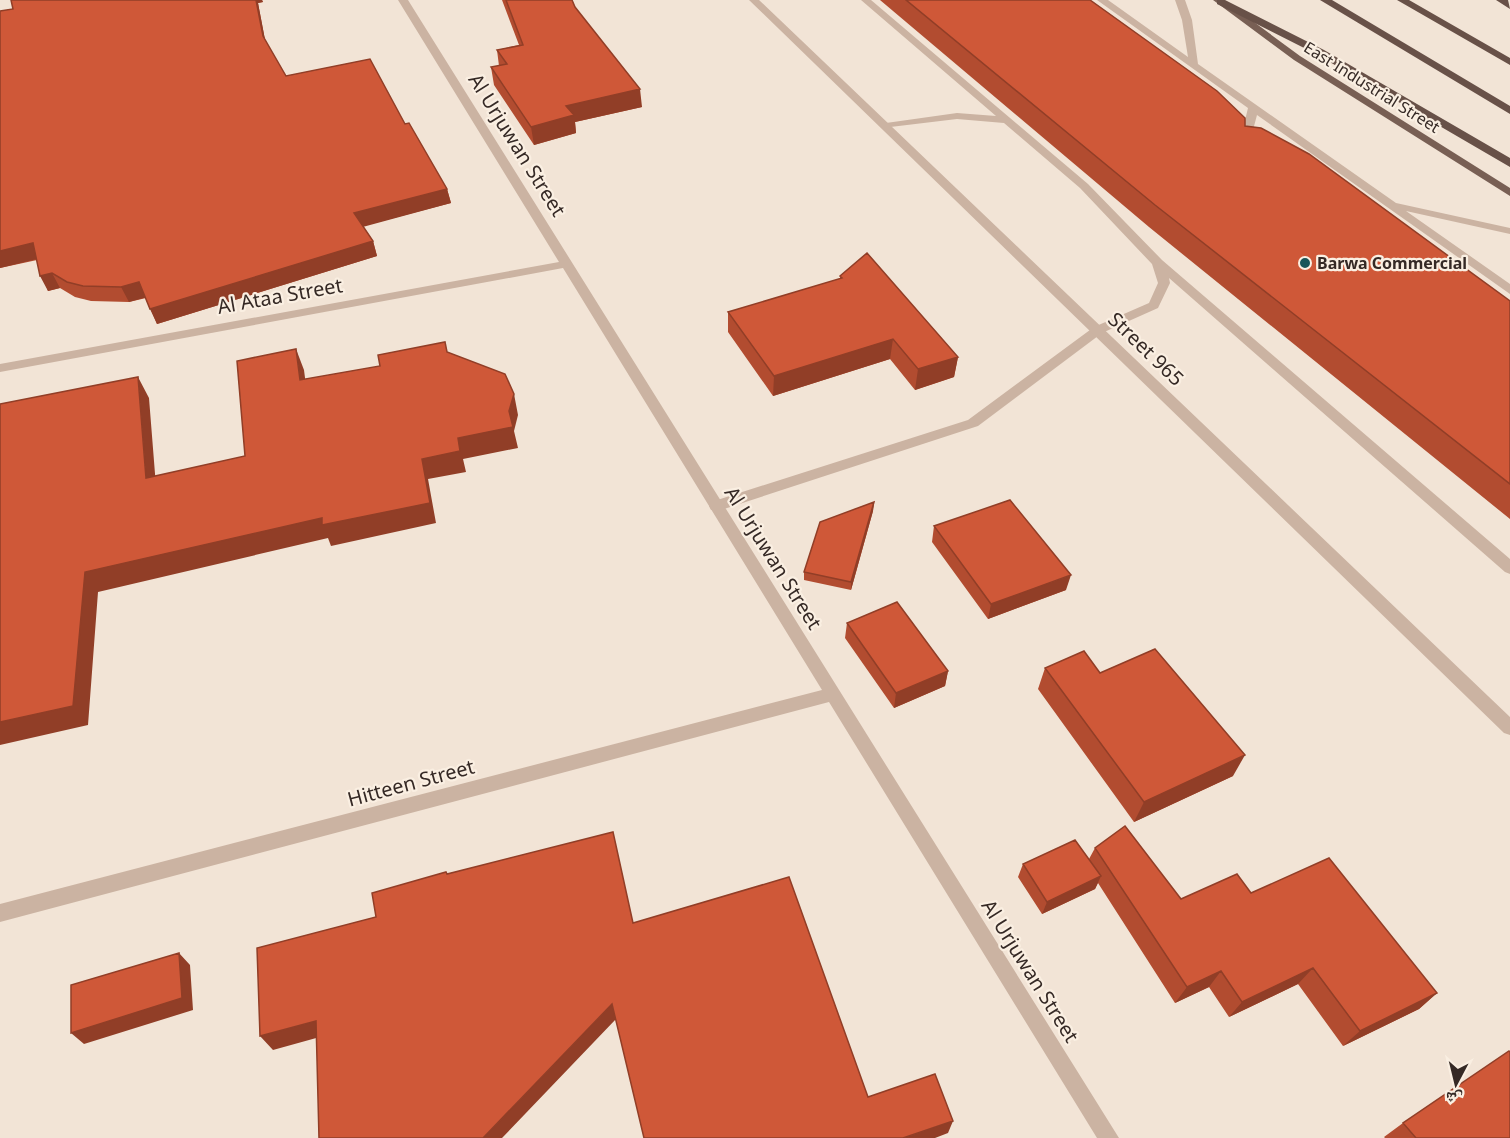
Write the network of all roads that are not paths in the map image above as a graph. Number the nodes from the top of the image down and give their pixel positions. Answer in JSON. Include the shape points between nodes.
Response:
{"nodes":[{"id":1,"x":403,"y":0,"type":"edge"},
{"id":2,"x":754,"y":0,"type":"edge"},
{"id":3,"x":866,"y":0,"type":"edge"},
{"id":4,"x":1102,"y":0,"type":"edge"},
{"id":5,"x":1180,"y":0,"type":"edge"},
{"id":6,"x":1325,"y":0,"type":"edge"},
{"id":7,"x":1402,"y":0,"type":"edge"},
{"id":8,"x":1501,"y":0,"type":"edge"},
{"id":9,"x":1220,"y":1,"type":"edge"},
{"id":10,"x":1510,"y":6,"type":"edge"},
{"id":11,"x":1510,"y":62,"type":"edge"},
{"id":12,"x":1194,"y":63,"type":"junction"},
{"id":13,"x":1253,"y":108,"type":"junction"},
{"id":14,"x":1510,"y":111,"type":"edge"},
{"id":15,"x":1006,"y":120,"type":"junction"},
{"id":16,"x":886,"y":126,"type":"junction"},
{"id":17,"x":1255,"y":146,"type":"edge"},
{"id":18,"x":1288,"y":147,"type":"edge"},
{"id":19,"x":1311,"y":149,"type":"junction"},
{"id":20,"x":1510,"y":163,"type":"edge"},
{"id":21,"x":1097,"y":183,"type":"edge"},
{"id":22,"x":1084,"y":186,"type":"junction"},
{"id":23,"x":1510,"y":193,"type":"edge"},
{"id":24,"x":1385,"y":202,"type":"junction"},
{"id":25,"x":1510,"y":231,"type":"edge"},
{"id":26,"x":1158,"y":263,"type":"junction"},
{"id":27,"x":566,"y":264,"type":"junction"},
{"id":28,"x":1510,"y":290,"type":"edge"},
{"id":29,"x":1098,"y":330,"type":"junction"},
{"id":30,"x":0,"y":368,"type":"edge"},
{"id":31,"x":716,"y":506,"type":"junction"},
{"id":32,"x":1510,"y":568,"type":"edge"},
{"id":33,"x":834,"y":694,"type":"junction"},
{"id":34,"x":1510,"y":728,"type":"edge"},
{"id":35,"x":0,"y":913,"type":"edge"},
{"id":36,"x":1109,"y":1138,"type":"edge"}],
"edges":[{"from":1,"to":27,"type":"street","name":"Al Urjuwan Street"},
{"from":2,"to":16,"type":"street","name":"Street 965"},
{"from":3,"to":15,"type":"street"},
{"from":4,"to":12,"type":"street"},
{"from":5,"to":12,"type":"street"},
{"from":6,"to":14,"type":"highway"},
{"from":7,"to":11,"type":"highway"},
{"from":8,"to":10,"type":"highway"},
{"from":9,"to":20,"type":"highway","via":[[1320,52]]},
{"from":9,"to":23,"type":"main road","name":"East Industrial Street","via":[[1297,58]]},
{"from":12,"to":13,"type":"street"},
{"from":13,"to":17,"type":"street","via":[[1244,145]]},
{"from":13,"to":19,"type":"street"},
{"from":15,"to":16,"type":"street","via":[[957,116]]},
{"from":15,"to":22,"type":"street"},
{"from":16,"to":29,"type":"street","name":"Street 965"},
{"from":18,"to":19,"type":"street"},
{"from":19,"to":24,"type":"street"},
{"from":21,"to":22,"type":"street"},
{"from":22,"to":26,"type":"street"},
{"from":24,"to":25,"type":"street"},
{"from":24,"to":28,"type":"street"},
{"from":26,"to":29,"type":"street","via":[[1164,283],[1154,305]]},
{"from":26,"to":32,"type":"street"},
{"from":27,"to":30,"type":"street","name":"Al Ataa Street"},
{"from":27,"to":31,"type":"street","name":"Al Urjuwan Street"},
{"from":29,"to":31,"type":"street","via":[[973,423]]},
{"from":29,"to":34,"type":"street","name":"Street 965"},
{"from":31,"to":33,"type":"street","name":"Al Urjuwan Street"},
{"from":33,"to":35,"type":"street","name":"Hitteen Street"},
{"from":33,"to":36,"type":"street","name":"Al Urjuwan Street"}]}
